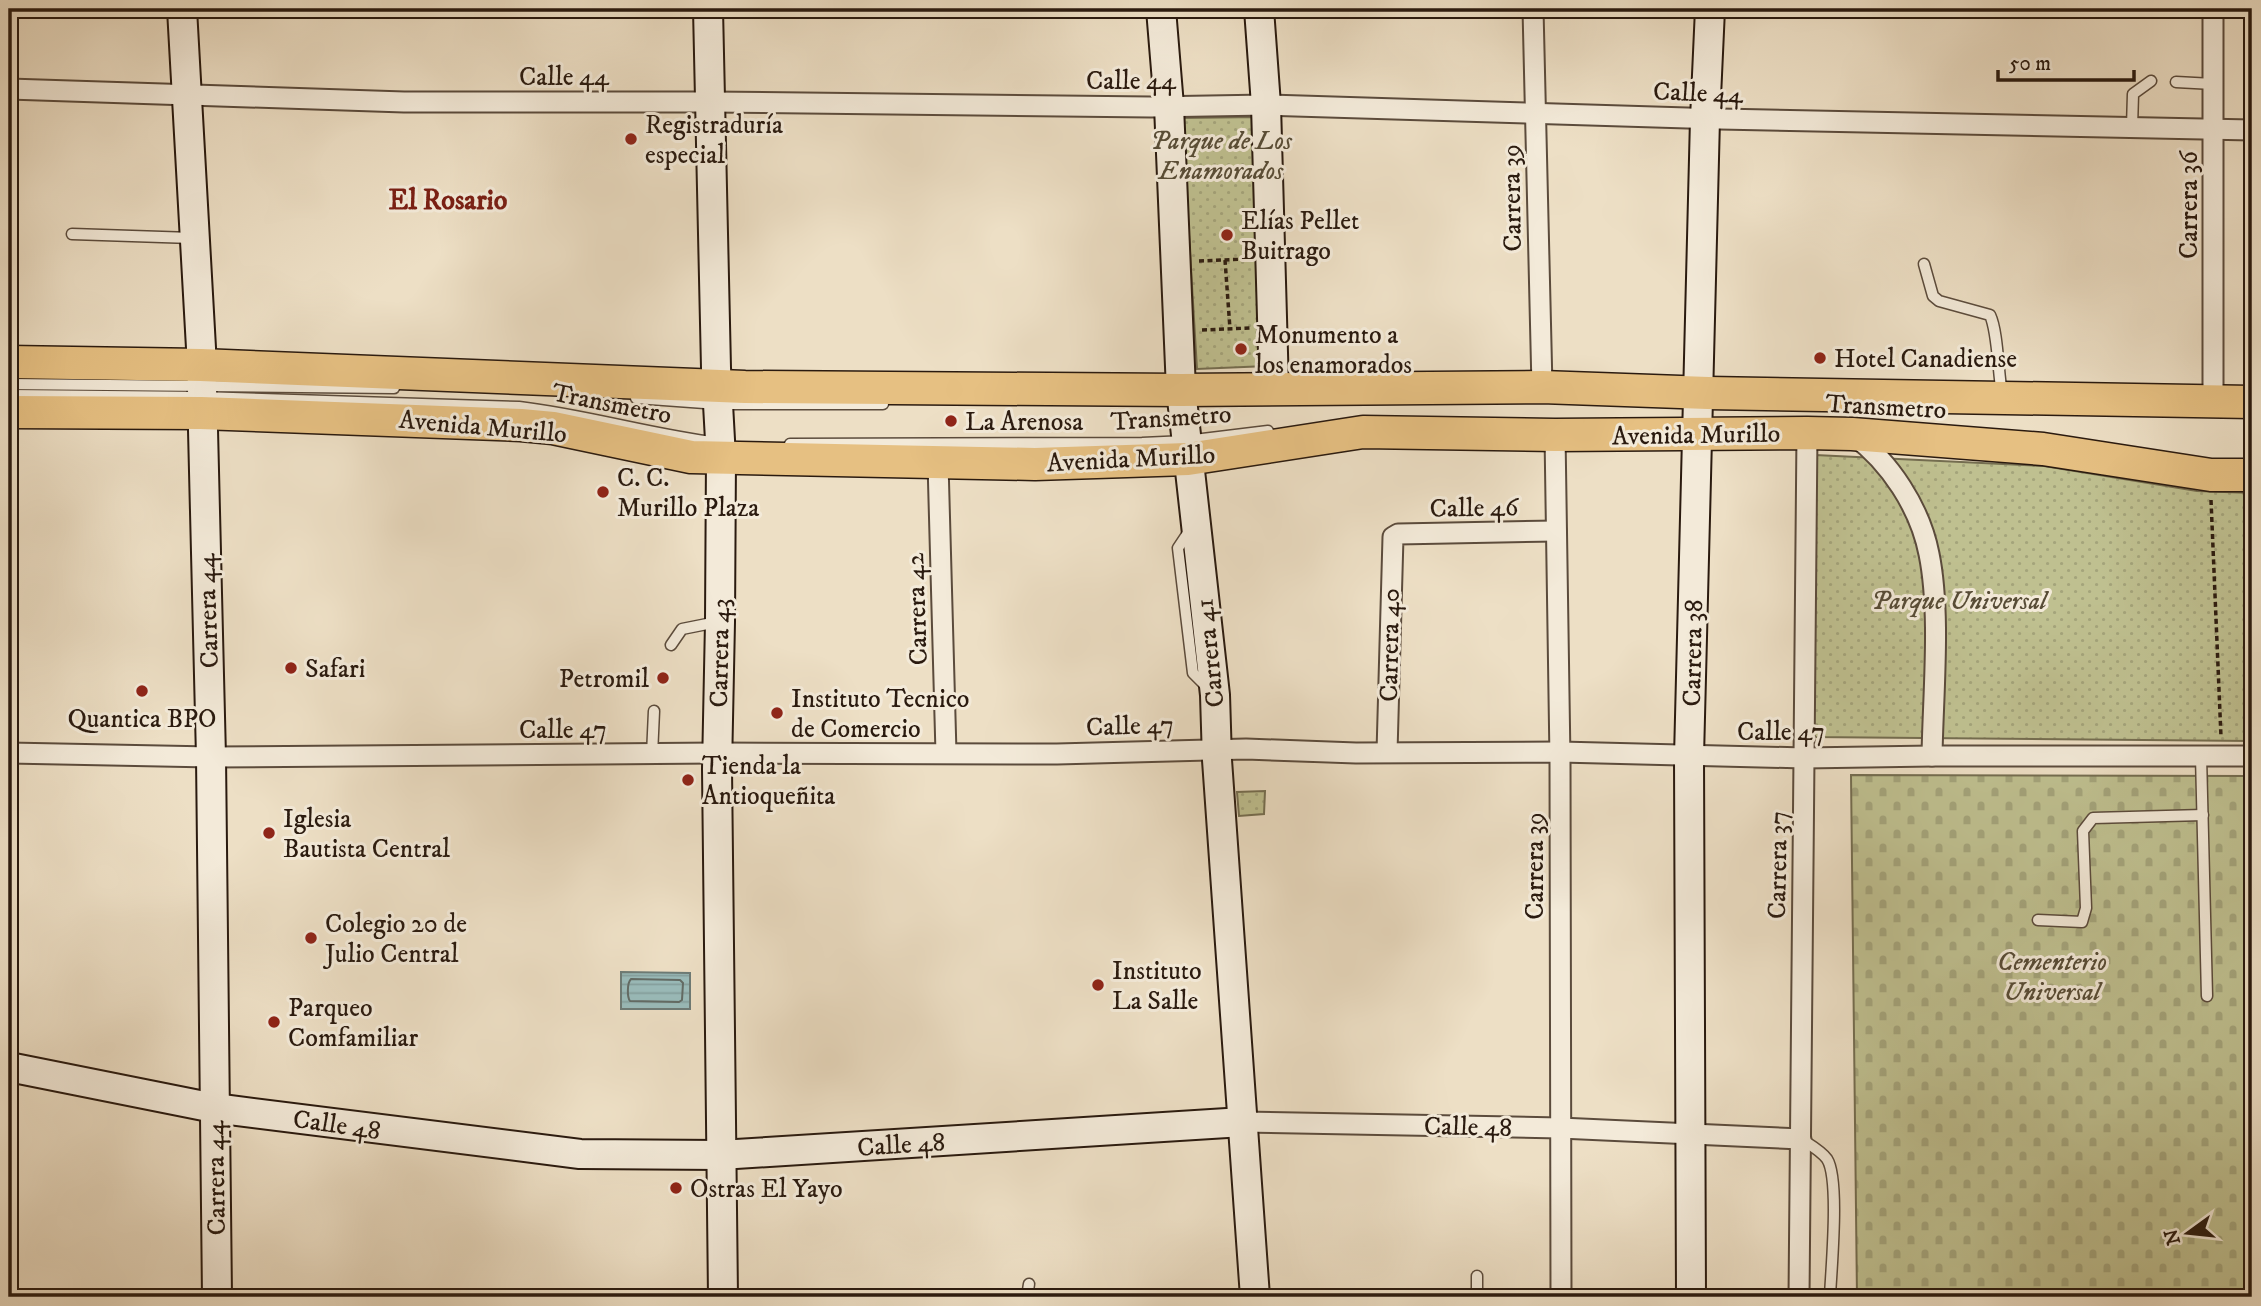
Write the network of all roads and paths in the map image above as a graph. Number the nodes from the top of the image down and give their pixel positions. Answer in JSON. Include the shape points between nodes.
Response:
{"nodes":[{"id":1,"x":182,"y":9,"type":"edge"},
{"id":2,"x":708,"y":9,"type":"edge"},
{"id":3,"x":1161,"y":9,"type":"edge"},
{"id":4,"x":1259,"y":9,"type":"edge"},
{"id":5,"x":1533,"y":9,"type":"edge"},
{"id":6,"x":1710,"y":9,"type":"edge"},
{"id":7,"x":2213,"y":9,"type":"edge"},
{"id":8,"x":2151,"y":81,"type":"dead end"},
{"id":9,"x":2176,"y":82,"type":"dead end"},
{"id":10,"x":2214,"y":84,"type":"junction"},
{"id":11,"x":9,"y":89,"type":"edge"},
{"id":12,"x":187,"y":97,"type":"junction"},
{"id":13,"x":710,"y":102,"type":"junction"},
{"id":14,"x":1266,"y":105,"type":"junction"},
{"id":15,"x":1169,"y":106,"type":"junction"},
{"id":16,"x":1536,"y":112,"type":"junction"},
{"id":17,"x":1704,"y":119,"type":"junction"},
{"id":18,"x":2132,"y":127,"type":"junction"},
{"id":19,"x":2214,"y":129,"type":"junction"},
{"id":20,"x":2252,"y":130,"type":"edge"},
{"id":21,"x":72,"y":234,"type":"dead end"},
{"id":22,"x":196,"y":238,"type":"junction"},
{"id":23,"x":1270,"y":257,"type":"junction"},
{"id":24,"x":1225,"y":260,"type":"junction"},
{"id":25,"x":1176,"y":262,"type":"junction"},
{"id":26,"x":1924,"y":264,"type":"dead end"},
{"id":27,"x":1273,"y":328,"type":"junction"},
{"id":28,"x":1230,"y":329,"type":"junction"},
{"id":29,"x":1179,"y":331,"type":"junction"},
{"id":30,"x":9,"y":362,"type":"edge"},
{"id":31,"x":9,"y":384,"type":"edge"},
{"id":32,"x":1542,"y":387,"type":"junction"},
{"id":33,"x":401,"y":388,"type":"dead end"},
{"id":34,"x":496,"y":388,"type":"dead end"},
{"id":35,"x":1274,"y":388,"type":"junction"},
{"id":36,"x":201,"y":390,"type":"junction"},
{"id":37,"x":549,"y":391,"type":"dead end"},
{"id":38,"x":9,"y":395,"type":"edge"},
{"id":39,"x":718,"y":395,"type":"junction"},
{"id":40,"x":627,"y":397,"type":"dead end"},
{"id":41,"x":2003,"y":398,"type":"junction"},
{"id":42,"x":1182,"y":400,"type":"junction"},
{"id":43,"x":2213,"y":402,"type":"junction"},
{"id":44,"x":2252,"y":402,"type":"edge"},
{"id":45,"x":899,"y":404,"type":"dead end"},
{"id":46,"x":9,"y":412,"type":"edge"},
{"id":47,"x":1696,"y":413,"type":"junction"},
{"id":48,"x":1281,"y":429,"type":"dead end"},
{"id":49,"x":1961,"y":431,"type":"dead end"},
{"id":50,"x":1807,"y":433,"type":"junction"},
{"id":51,"x":1852,"y":434,"type":"junction"},
{"id":52,"x":1555,"y":435,"type":"junction"},
{"id":53,"x":782,"y":444,"type":"dead end"},
{"id":54,"x":724,"y":448,"type":"junction"},
{"id":55,"x":1187,"y":450,"type":"junction"},
{"id":56,"x":938,"y":463,"type":"junction"},
{"id":57,"x":2252,"y":475,"type":"edge"},
{"id":58,"x":2211,"y":487,"type":"dead end"},
{"id":59,"x":1556,"y":531,"type":"junction"},
{"id":60,"x":1393,"y":537,"type":"joint"},
{"id":61,"x":720,"y":622,"type":"junction"},
{"id":62,"x":671,"y":645,"type":"dead end"},
{"id":63,"x":654,"y":711,"type":"dead end"},
{"id":64,"x":1217,"y":749,"type":"junction"},
{"id":65,"x":1387,"y":752,"type":"junction"},
{"id":66,"x":1560,"y":752,"type":"junction"},
{"id":67,"x":9,"y":753,"type":"edge"},
{"id":68,"x":717,"y":753,"type":"junction"},
{"id":69,"x":946,"y":753,"type":"junction"},
{"id":70,"x":652,"y":755,"type":"junction"},
{"id":71,"x":1932,"y":756,"type":"junction"},
{"id":72,"x":2252,"y":756,"type":"edge"},
{"id":73,"x":211,"y":757,"type":"junction"},
{"id":74,"x":1689,"y":757,"type":"junction"},
{"id":75,"x":2201,"y":757,"type":"junction"},
{"id":76,"x":2222,"y":757,"type":"junction"},
{"id":77,"x":1804,"y":758,"type":"junction"},
{"id":78,"x":2203,"y":815,"type":"junction"},
{"id":79,"x":2038,"y":920,"type":"dead end"},
{"id":80,"x":2207,"y":996,"type":"dead end"},
{"id":81,"x":9,"y":1066,"type":"edge"},
{"id":82,"x":214,"y":1108,"type":"junction"},
{"id":83,"x":1243,"y":1122,"type":"junction"},
{"id":84,"x":1560,"y":1128,"type":"junction"},
{"id":85,"x":1691,"y":1134,"type":"junction"},
{"id":86,"x":1801,"y":1139,"type":"junction"},
{"id":87,"x":720,"y":1155,"type":"junction"},
{"id":88,"x":1477,"y":1276,"type":"dead end"},
{"id":89,"x":1029,"y":1284,"type":"dead end"},
{"id":90,"x":217,"y":1297,"type":"edge"},
{"id":91,"x":723,"y":1297,"type":"edge"},
{"id":92,"x":1027,"y":1297,"type":"edge"},
{"id":93,"x":1255,"y":1297,"type":"edge"},
{"id":94,"x":1477,"y":1297,"type":"edge"},
{"id":95,"x":1561,"y":1297,"type":"edge"},
{"id":96,"x":1691,"y":1297,"type":"edge"},
{"id":97,"x":1799,"y":1297,"type":"edge"},
{"id":98,"x":1830,"y":1297,"type":"edge"}],
"edges":[{"from":1,"to":12,"type":"street","name":"Carrera 44"},
{"from":2,"to":13,"type":"street","name":"Carrera 43"},
{"from":3,"to":15,"type":"street","name":"Carrera 41"},
{"from":4,"to":14,"type":"street"},
{"from":5,"to":16,"type":"street","name":"Carrera 39"},
{"from":6,"to":17,"type":"street","name":"Carrera 38"},
{"from":7,"to":10,"type":"street","name":"Carrera 36"},
{"from":8,"to":18,"type":"lane","via":[[2133,94]]},
{"from":9,"to":10,"type":"lane"},
{"from":10,"to":19,"type":"street","name":"Carrera 36"},
{"from":11,"to":12,"type":"street","name":"Calle 44"},
{"from":12,"to":13,"type":"street","name":"Calle 44"},
{"from":12,"to":22,"type":"street","name":"Carrera 44"},
{"from":13,"to":15,"type":"street","name":"Calle 44"},
{"from":13,"to":39,"type":"street","name":"Carrera 43"},
{"from":14,"to":15,"type":"street","name":"Calle 44"},
{"from":14,"to":16,"type":"street","name":"Calle 44"},
{"from":14,"to":23,"type":"street"},
{"from":15,"to":25,"type":"street","name":"Carrera 41"},
{"from":16,"to":17,"type":"street","name":"Calle 44"},
{"from":16,"to":32,"type":"street","name":"Carrera 39"},
{"from":17,"to":18,"type":"street","name":"Calle 44"},
{"from":17,"to":47,"type":"street","name":"Carrera 38"},
{"from":18,"to":19,"type":"street","name":"Calle 44"},
{"from":19,"to":20,"type":"street","name":"Calle 44"},
{"from":19,"to":43,"type":"street","name":"Carrera 36"},
{"from":21,"to":22,"type":"lane"},
{"from":22,"to":36,"type":"street","name":"Carrera 44"},
{"from":23,"to":24,"type":"path"},
{"from":23,"to":27,"type":"street"},
{"from":24,"to":25,"type":"path"},
{"from":24,"to":28,"type":"path"},
{"from":25,"to":29,"type":"street","name":"Carrera 41"},
{"from":26,"to":41,"type":"lane","via":[[1933,296],[1939,301],[1990,315]]},
{"from":27,"to":28,"type":"path"},
{"from":27,"to":35,"type":"street"},
{"from":28,"to":29,"type":"path"},
{"from":29,"to":42,"type":"street","name":"Carrera 41"},
{"from":30,"to":36,"type":"main road","name":"Avenida Murillo"},
{"from":31,"to":36,"type":"lane"},
{"from":32,"to":35,"type":"main road","name":"Avenida Murillo"},
{"from":32,"to":47,"type":"main road","name":"Avenida Murillo"},
{"from":33,"to":36,"type":"lane"},
{"from":34,"to":37,"type":"lane","name":"Transmetro"},
{"from":35,"to":42,"type":"main road","name":"Avenida Murillo"},
{"from":36,"to":38,"type":"lane"},
{"from":36,"to":39,"type":"main road","name":"Avenida Murillo"},
{"from":36,"to":46,"type":"main road","name":"Avenida Murillo"},
{"from":36,"to":54,"type":"main road","name":"Avenida Murillo","via":[[553,428],[672,454]]},
{"from":36,"to":73,"type":"street","name":"Carrera 44"},
{"from":39,"to":40,"type":"lane","name":"Transmetro"},
{"from":39,"to":42,"type":"main road","name":"Avenida Murillo"},
{"from":39,"to":45,"type":"lane","name":"Transmetro"},
{"from":39,"to":54,"type":"street","name":"Carrera 43"},
{"from":41,"to":43,"type":"main road","name":"Avenida Murillo"},
{"from":41,"to":47,"type":"main road","name":"Avenida Murillo"},
{"from":42,"to":55,"type":"street","name":"Carrera 41"},
{"from":43,"to":44,"type":"main road","name":"Avenida Murillo"},
{"from":47,"to":49,"type":"lane","name":"Transmetro"},
{"from":47,"to":50,"type":"main road","name":"Avenida Murillo"},
{"from":47,"to":52,"type":"main road","name":"Avenida Murillo"},
{"from":47,"to":74,"type":"street","name":"Carrera 38"},
{"from":48,"to":55,"type":"lane","name":"Transmetro"},
{"from":50,"to":51,"type":"main road","name":"Avenida Murillo"},
{"from":50,"to":77,"type":"street","name":"Carrera 37"},
{"from":51,"to":57,"type":"main road","name":"Avenida Murillo","via":[[2043,449],[2211,475]]},
{"from":51,"to":71,"type":"street","via":[[1900,486],[1929,554],[1934,598]]},
{"from":52,"to":55,"type":"main road","name":"Avenida Murillo","via":[[1363,432]]},
{"from":52,"to":59,"type":"street","name":"Carrera 39"},
{"from":53,"to":55,"type":"lane","name":"Transmetro"},
{"from":54,"to":56,"type":"main road","name":"Avenida Murillo"},
{"from":54,"to":61,"type":"street","name":"Carrera 43"},
{"from":55,"to":56,"type":"main road","name":"Avenida Murillo","via":[[1035,464]]},
{"from":55,"to":64,"type":"street","name":"Carrera 41"},
{"from":56,"to":69,"type":"street","name":"Carrera 42"},
{"from":58,"to":76,"type":"path"},
{"from":59,"to":60,"type":"street","name":"Calle 46"},
{"from":59,"to":66,"type":"street","name":"Carrera 39"},
{"from":60,"to":65,"type":"street","name":"Carrera 40"},
{"from":61,"to":62,"type":"lane","via":[[682,629]]},
{"from":61,"to":68,"type":"street","name":"Carrera 43"},
{"from":63,"to":70,"type":"lane"},
{"from":64,"to":65,"type":"street","name":"Calle 47"},
{"from":64,"to":69,"type":"street","name":"Calle 47"},
{"from":64,"to":83,"type":"street","name":"Carrera 41"},
{"from":65,"to":66,"type":"street","name":"Calle 47"},
{"from":66,"to":74,"type":"street","name":"Calle 47"},
{"from":66,"to":84,"type":"street","name":"Carrera 39"},
{"from":67,"to":73,"type":"street","name":"Calle 47"},
{"from":68,"to":69,"type":"street","name":"Calle 47"},
{"from":68,"to":70,"type":"street","name":"Calle 47"},
{"from":68,"to":87,"type":"street","name":"Carrera 43"},
{"from":70,"to":73,"type":"street","name":"Calle 47"},
{"from":71,"to":75,"type":"street","name":"Calle 47"},
{"from":71,"to":77,"type":"street","name":"Calle 47"},
{"from":72,"to":76,"type":"street","name":"Calle 47"},
{"from":73,"to":82,"type":"street","name":"Carrera 44"},
{"from":74,"to":77,"type":"street","name":"Calle 47"},
{"from":74,"to":85,"type":"street","name":"Carrera 38"},
{"from":75,"to":76,"type":"street","name":"Calle 47"},
{"from":75,"to":78,"type":"lane"},
{"from":77,"to":86,"type":"street","name":"Carrera 37"},
{"from":78,"to":79,"type":"lane","via":[[2094,818],[2083,831],[2086,908],[2082,922]]},
{"from":78,"to":80,"type":"lane"},
{"from":81,"to":82,"type":"street","name":"Calle 48"},
{"from":82,"to":87,"type":"street","name":"Calle 48","via":[[580,1154]]},
{"from":82,"to":90,"type":"street","name":"Carrera 44"},
{"from":83,"to":84,"type":"street","name":"Calle 48"},
{"from":83,"to":87,"type":"street","name":"Calle 48"},
{"from":83,"to":93,"type":"street","name":"Carrera 41"},
{"from":84,"to":85,"type":"street","name":"Calle 48"},
{"from":84,"to":95,"type":"street","name":"Carrera 39"},
{"from":85,"to":86,"type":"street","name":"Calle 48"},
{"from":85,"to":96,"type":"street","name":"Carrera 38"},
{"from":86,"to":97,"type":"street","name":"Carrera 37"},
{"from":86,"to":98,"type":"lane","via":[[1819,1150],[1831,1167]]},
{"from":87,"to":91,"type":"street","name":"Carrera 43"},
{"from":88,"to":94,"type":"lane"},
{"from":89,"to":92,"type":"lane"}]}
